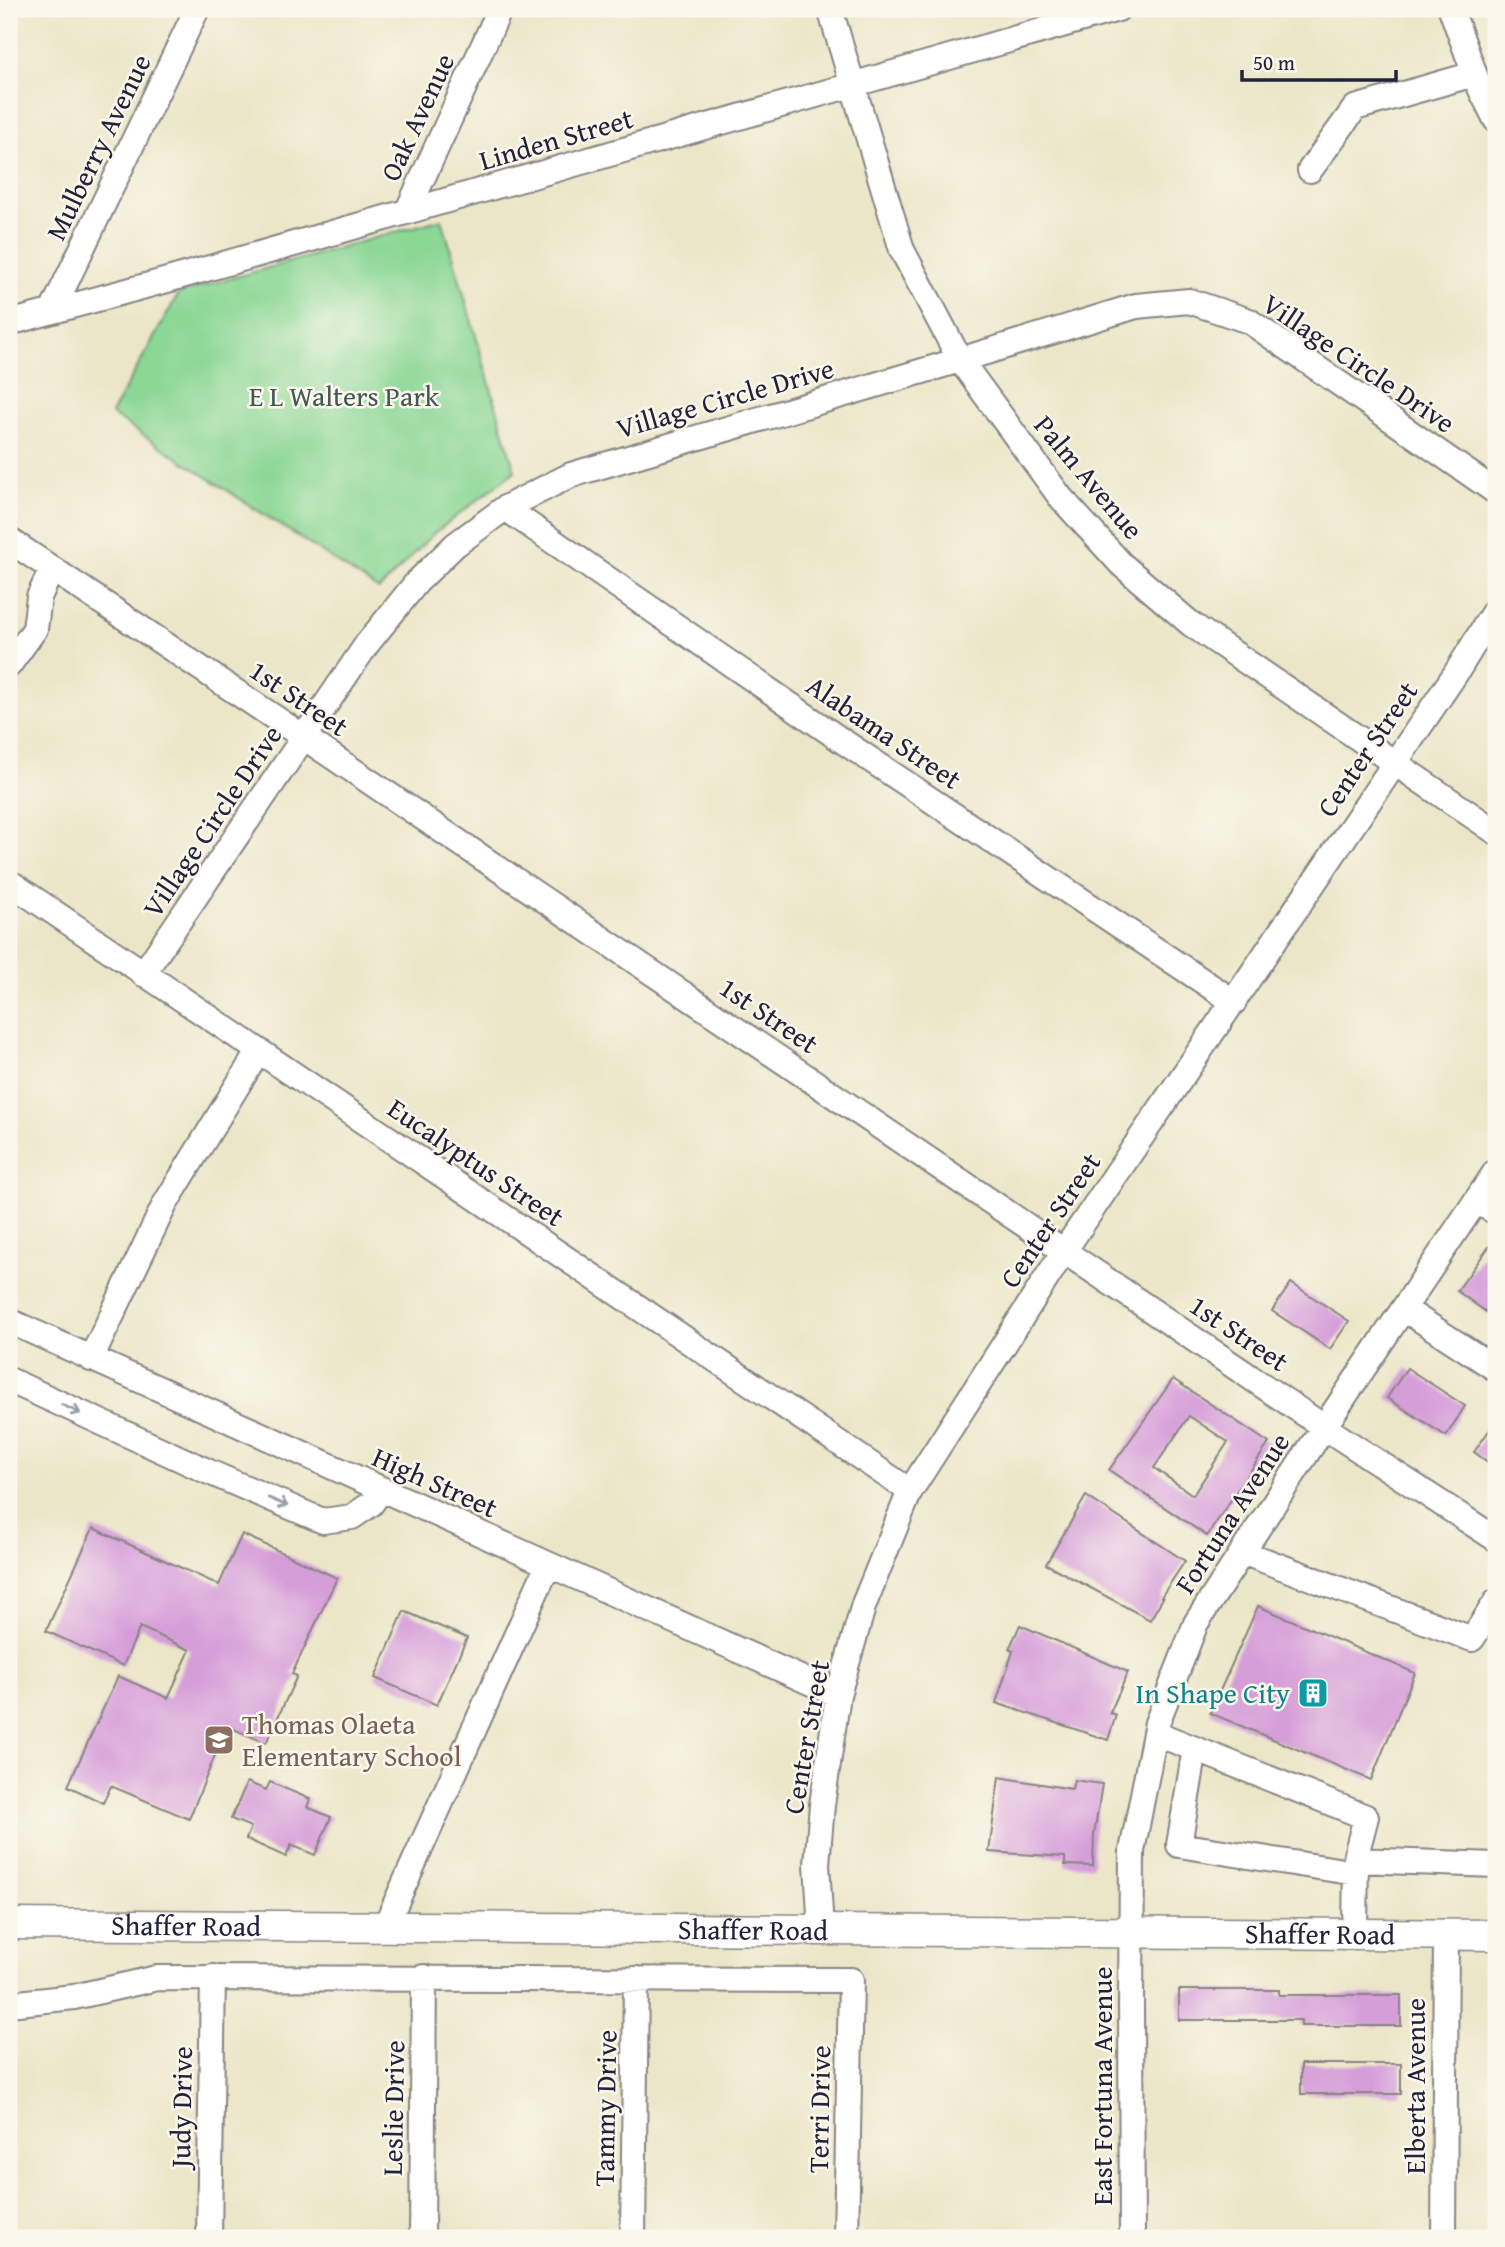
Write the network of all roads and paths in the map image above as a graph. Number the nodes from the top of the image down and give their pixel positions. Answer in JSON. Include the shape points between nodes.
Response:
{"nodes":[{"id":1,"x":198,"y":9,"type":"edge"},
{"id":2,"x":500,"y":9,"type":"edge"},
{"id":3,"x":830,"y":9,"type":"edge"},
{"id":4,"x":1118,"y":9,"type":"edge"},
{"id":5,"x":1451,"y":9,"type":"edge"},
{"id":6,"x":1474,"y":74,"type":"junction"},
{"id":7,"x":852,"y":86,"type":"junction"},
{"id":8,"x":1496,"y":120,"type":"edge"},
{"id":9,"x":1310,"y":170,"type":"dead end"},
{"id":10,"x":407,"y":212,"type":"junction"},
{"id":11,"x":52,"y":311,"type":"junction"},
{"id":12,"x":9,"y":323,"type":"edge"},
{"id":13,"x":960,"y":360,"type":"junction"},
{"id":14,"x":1496,"y":492,"type":"edge"},
{"id":15,"x":505,"y":508,"type":"junction"},
{"id":16,"x":9,"y":540,"type":"edge"},
{"id":17,"x":52,"y":569,"type":"junction"},
{"id":18,"x":1496,"y":608,"type":"edge"},
{"id":19,"x":9,"y":665,"type":"edge"},
{"id":20,"x":305,"y":738,"type":"junction"},
{"id":21,"x":1392,"y":764,"type":"junction"},
{"id":22,"x":1496,"y":832,"type":"edge"},
{"id":23,"x":9,"y":882,"type":"edge"},
{"id":24,"x":143,"y":974,"type":"junction"},
{"id":25,"x":1234,"y":1002,"type":"junction"},
{"id":26,"x":258,"y":1052,"type":"junction"},
{"id":27,"x":1496,"y":1171,"type":"edge"},
{"id":28,"x":1486,"y":1207,"type":"edge"},
{"id":29,"x":1064,"y":1251,"type":"junction"},
{"id":30,"x":1404,"y":1309,"type":"junction"},
{"id":31,"x":9,"y":1321,"type":"edge"},
{"id":32,"x":91,"y":1359,"type":"junction"},
{"id":33,"x":1496,"y":1369,"type":"edge"},
{"id":34,"x":9,"y":1380,"type":"edge"},
{"id":35,"x":1324,"y":1427,"type":"junction"},
{"id":36,"x":381,"y":1490,"type":"junction"},
{"id":37,"x":910,"y":1491,"type":"junction"},
{"id":38,"x":1496,"y":1539,"type":"edge"},
{"id":39,"x":1242,"y":1552,"type":"junction"},
{"id":40,"x":548,"y":1565,"type":"junction"},
{"id":41,"x":1496,"y":1602,"type":"edge"},
{"id":42,"x":1488,"y":1632,"type":"edge"},
{"id":43,"x":838,"y":1695,"type":"junction"},
{"id":44,"x":1155,"y":1733,"type":"junction"},
{"id":45,"x":1195,"y":1749,"type":"junction"},
{"id":46,"x":1496,"y":1865,"type":"edge"},
{"id":47,"x":1356,"y":1867,"type":"junction"},
{"id":48,"x":9,"y":1924,"type":"edge"},
{"id":49,"x":385,"y":1927,"type":"junction"},
{"id":50,"x":821,"y":1930,"type":"junction"},
{"id":51,"x":1132,"y":1933,"type":"junction"},
{"id":52,"x":1355,"y":1934,"type":"junction"},
{"id":53,"x":1446,"y":1934,"type":"junction"},
{"id":54,"x":1496,"y":1935,"type":"edge"},
{"id":55,"x":213,"y":1977,"type":"junction"},
{"id":56,"x":424,"y":1978,"type":"junction"},
{"id":57,"x":636,"y":1979,"type":"junction"},
{"id":58,"x":851,"y":1980,"type":"joint"},
{"id":59,"x":9,"y":2004,"type":"edge"},
{"id":60,"x":209,"y":2238,"type":"edge"},
{"id":61,"x":422,"y":2238,"type":"edge"},
{"id":62,"x":633,"y":2238,"type":"edge"},
{"id":63,"x":846,"y":2238,"type":"edge"},
{"id":64,"x":1132,"y":2238,"type":"edge"},
{"id":65,"x":1444,"y":2238,"type":"edge"}],
"edges":[{"from":1,"to":11,"type":"street","name":"Mulberry Avenue"},
{"from":2,"to":10,"type":"street","name":"Oak Avenue"},
{"from":3,"to":7,"type":"street","name":"Palm Avenue"},
{"from":4,"to":7,"type":"street","name":"Linden Street"},
{"from":5,"to":6,"type":"street"},
{"from":6,"to":8,"type":"street"},
{"from":6,"to":9,"type":"street","via":[[1355,108]]},
{"from":7,"to":10,"type":"street","name":"Linden Street"},
{"from":7,"to":13,"type":"street","name":"Palm Avenue","via":[[902,250]]},
{"from":10,"to":11,"type":"street","name":"Linden Street"},
{"from":11,"to":12,"type":"street","name":"Linden Street"},
{"from":13,"to":14,"type":"street","name":"Village Circle Drive","via":[[1136,306],[1189,301],[1249,321]]},
{"from":13,"to":15,"type":"street","name":"Village Circle Drive","via":[[571,475]]},
{"from":13,"to":21,"type":"street","name":"Palm Avenue","via":[[1061,498],[1121,564],[1191,624]]},
{"from":15,"to":20,"type":"street","name":"Village Circle Drive","via":[[455,545],[416,582]]},
{"from":15,"to":25,"type":"street","name":"Alabama Street","via":[[838,738]]},
{"from":16,"to":17,"type":"street","name":"1st Street"},
{"from":17,"to":19,"type":"street","via":[[39,597],[35,629]]},
{"from":17,"to":20,"type":"street","name":"1st Street"},
{"from":18,"to":21,"type":"street","name":"Center Street"},
{"from":20,"to":24,"type":"street","name":"Village Circle Drive"},
{"from":20,"to":29,"type":"street","name":"1st Street"},
{"from":21,"to":22,"type":"street","name":"Palm Avenue"},
{"from":21,"to":25,"type":"street","name":"Center Street"},
{"from":23,"to":24,"type":"street","name":"Eucalyptus Street"},
{"from":24,"to":26,"type":"street","name":"Eucalyptus Street"},
{"from":25,"to":29,"type":"street","name":"Center Street"},
{"from":26,"to":32,"type":"street","via":[[165,1204]]},
{"from":26,"to":37,"type":"street","name":"Eucalyptus Street"},
{"from":27,"to":28,"type":"street","name":"Fortuna Avenue"},
{"from":28,"to":30,"type":"street","name":"Fortuna Avenue"},
{"from":29,"to":35,"type":"street","name":"1st Street"},
{"from":29,"to":37,"type":"street","name":"Center Street"},
{"from":30,"to":33,"type":"street"},
{"from":30,"to":35,"type":"street","name":"Fortuna Avenue"},
{"from":31,"to":32,"type":"street","name":"High Street"},
{"from":32,"to":36,"type":"street","name":"High Street"},
{"from":34,"to":36,"type":"street","one_way":true,"via":[[323,1521],[352,1517]]},
{"from":35,"to":38,"type":"street","name":"1st Street"},
{"from":35,"to":39,"type":"street","name":"Fortuna Avenue"},
{"from":36,"to":40,"type":"street","name":"High Street"},
{"from":37,"to":43,"type":"street","name":"Center Street","via":[[864,1604]]},
{"from":39,"to":42,"type":"street","via":[[1472,1639]]},
{"from":39,"to":44,"type":"street","name":"Fortuna Avenue","via":[[1196,1623]]},
{"from":40,"to":43,"type":"street","name":"High Street"},
{"from":40,"to":49,"type":"street"},
{"from":41,"to":42,"type":"street"},
{"from":43,"to":50,"type":"street","name":"Center Street","via":[[818,1852]]},
{"from":44,"to":45,"type":"street"},
{"from":44,"to":51,"type":"street","name":"Fortuna Avenue","via":[[1132,1851]]},
{"from":45,"to":47,"type":"street","via":[[1366,1817]]},
{"from":45,"to":47,"type":"street","via":[[1179,1845]]},
{"from":46,"to":47,"type":"street"},
{"from":47,"to":52,"type":"street"},
{"from":48,"to":49,"type":"main road","name":"Shaffer Road"},
{"from":49,"to":50,"type":"main road","name":"Shaffer Road"},
{"from":50,"to":51,"type":"main road","name":"Shaffer Road"},
{"from":51,"to":52,"type":"main road","name":"Shaffer Road"},
{"from":51,"to":64,"type":"street","name":"East Fortuna Avenue"},
{"from":52,"to":53,"type":"main road","name":"Shaffer Road"},
{"from":53,"to":54,"type":"main road","name":"Shaffer Road"},
{"from":53,"to":65,"type":"street","name":"Elberta Avenue"},
{"from":55,"to":56,"type":"street","name":"Shaffer Road"},
{"from":55,"to":59,"type":"street","name":"Shaffer Road","via":[[157,1978],[74,1997]]},
{"from":55,"to":60,"type":"street","name":"Judy Drive"},
{"from":56,"to":57,"type":"street","name":"Shaffer Road"},
{"from":56,"to":61,"type":"street","name":"Leslie Drive"},
{"from":57,"to":58,"type":"street","name":"Shaffer Road"},
{"from":57,"to":62,"type":"street","name":"Tammy Drive"},
{"from":58,"to":63,"type":"street","name":"Terri Drive"}]}
